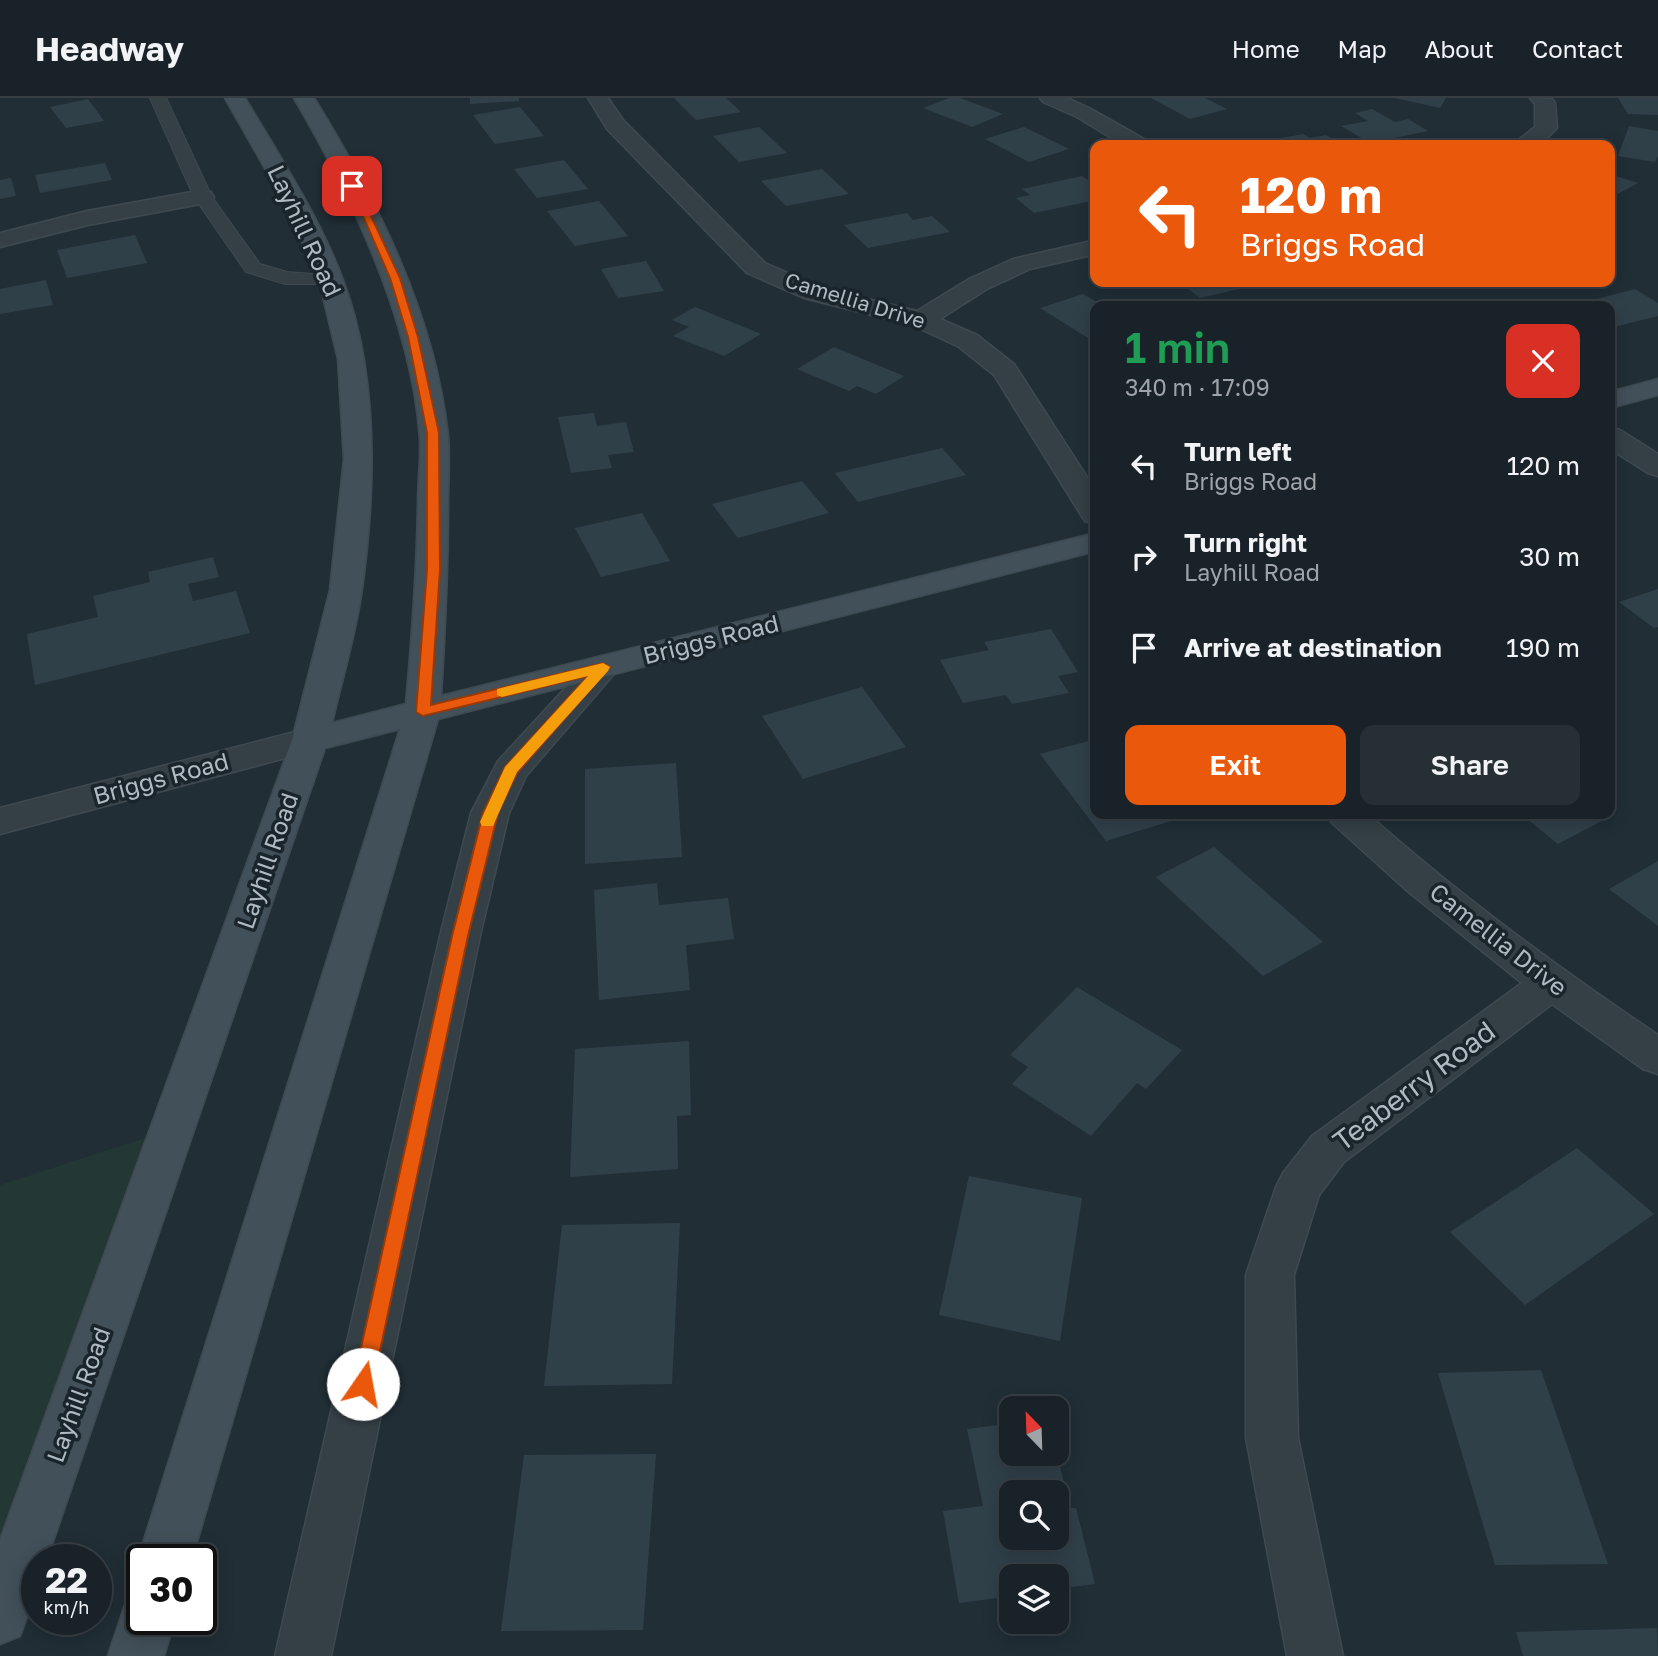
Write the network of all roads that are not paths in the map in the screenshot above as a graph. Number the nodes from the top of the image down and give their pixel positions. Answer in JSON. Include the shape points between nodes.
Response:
{"nodes":[{"id":1,"x":158,"y":98,"type":"edge"},
{"id":2,"x":235,"y":98,"type":"edge"},
{"id":3,"x":304,"y":98,"type":"edge"},
{"id":4,"x":598,"y":98,"type":"edge"},
{"id":5,"x":1051,"y":98,"type":"edge"},
{"id":6,"x":1540,"y":98,"type":"edge"},
{"id":7,"x":1130,"y":140,"type":"edge"},
{"id":8,"x":1534,"y":140,"type":"edge"},
{"id":9,"x":203,"y":197,"type":"junction"},
{"id":10,"x":0,"y":240,"type":"edge"},
{"id":11,"x":1090,"y":248,"type":"edge"},
{"id":12,"x":331,"y":280,"type":"junction"},
{"id":13,"x":921,"y":320,"type":"junction"},
{"id":14,"x":1658,"y":387,"type":"edge"},
{"id":15,"x":1615,"y":399,"type":"edge"},
{"id":16,"x":1615,"y":439,"type":"edge"},
{"id":17,"x":1658,"y":467,"type":"edge"},
{"id":18,"x":1090,"y":506,"type":"edge"},
{"id":19,"x":1090,"y":544,"type":"edge"},
{"id":20,"x":603,"y":667,"type":"junction"},
{"id":21,"x":423,"y":712,"type":"junction"},
{"id":22,"x":310,"y":740,"type":"junction"},
{"id":23,"x":1350,"y":819,"type":"edge"},
{"id":24,"x":0,"y":821,"type":"edge"},
{"id":25,"x":1550,"y":984,"type":"junction"},
{"id":26,"x":1658,"y":1057,"type":"edge"},
{"id":27,"x":170,"y":1544,"type":"edge"},
{"id":28,"x":0,"y":1616,"type":"edge"},
{"id":29,"x":142,"y":1635,"type":"edge"},
{"id":30,"x":136,"y":1656,"type":"edge"},
{"id":31,"x":303,"y":1656,"type":"edge"},
{"id":32,"x":1315,"y":1656,"type":"edge"}],
"edges":[{"from":1,"to":9,"type":"lane"},
{"from":2,"to":12,"type":"main road","name":"Layhill Road","via":[[293,198]]},
{"from":3,"to":21,"type":"main road","via":[[330,139],[395,278],[433,433],[433,570]]},
{"from":4,"to":13,"type":"street","name":"Camellia Drive","via":[[615,124],[756,268],[813,293]]},
{"from":5,"to":7,"type":"street"},
{"from":6,"to":8,"type":"street","via":[[1545,103],[1546,128]]},
{"from":9,"to":10,"type":"street"},
{"from":9,"to":12,"type":"lane","via":[[253,268],[285,278]]},
{"from":11,"to":13,"type":"street","via":[[1022,264],[978,284]]},
{"from":12,"to":22,"type":"main road","name":"Layhill Road","via":[[351,359],[358,459],[346,590]]},
{"from":13,"to":18,"type":"street","name":"Camellia Drive","via":[[968,341],[1004,370]]},
{"from":14,"to":15,"type":"main road"},
{"from":16,"to":17,"type":"street"},
{"from":19,"to":20,"type":"main road","name":"Briggs Road"},
{"from":20,"to":21,"type":"main road","name":"Briggs Road"},
{"from":20,"to":31,"type":"street","via":[[511,770],[490,813]]},
{"from":21,"to":22,"type":"main road","name":"Briggs Road"},
{"from":21,"to":27,"type":"main road"},
{"from":22,"to":24,"type":"street","name":"Briggs Road"},
{"from":22,"to":28,"type":"main road","name":"Layhill Road"},
{"from":23,"to":25,"type":"street","name":"Camellia Drive"},
{"from":25,"to":26,"type":"street","name":"Camellia Drive"},
{"from":25,"to":32,"type":"street","name":"Teaberry Road","via":[[1328,1149],[1299,1187],[1270,1275],[1272,1437]]},
{"from":29,"to":30,"type":"main road"}]}
